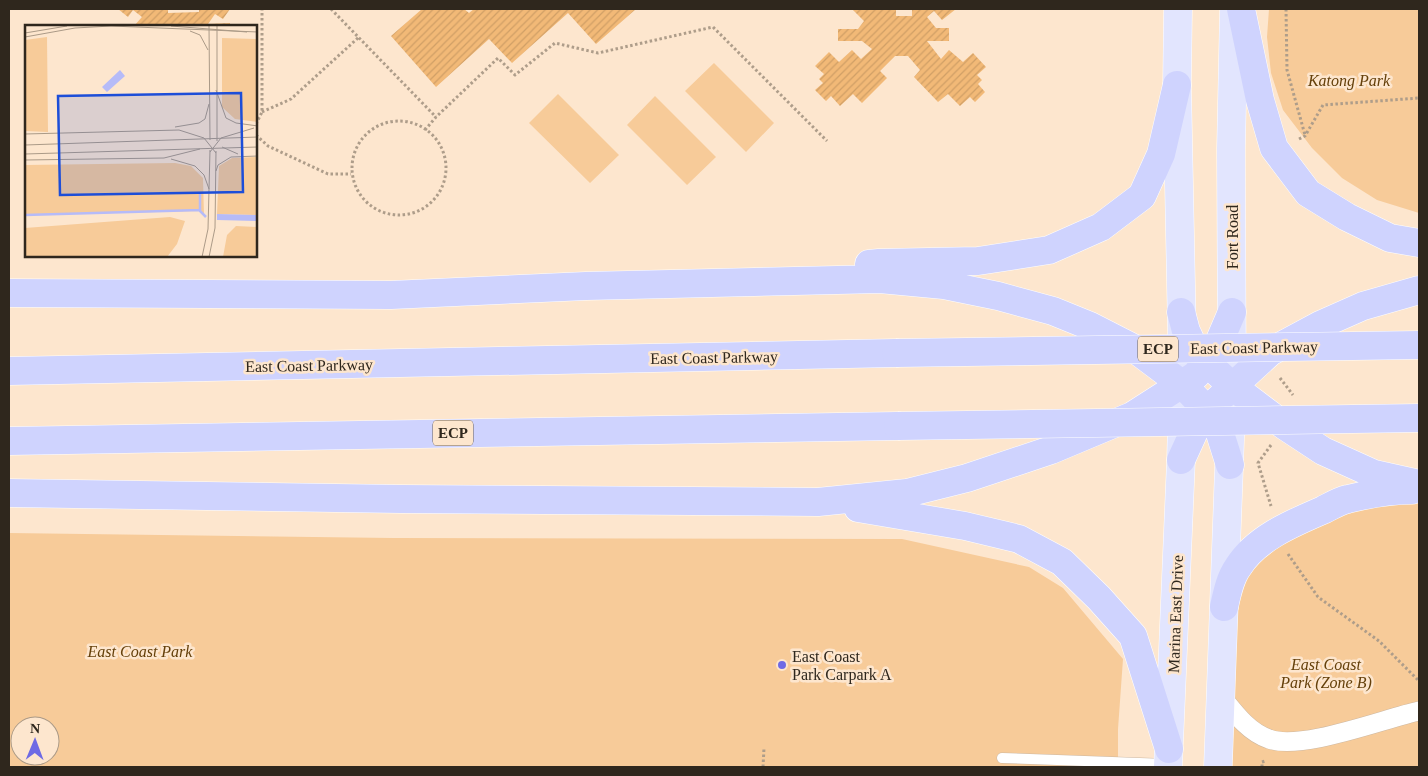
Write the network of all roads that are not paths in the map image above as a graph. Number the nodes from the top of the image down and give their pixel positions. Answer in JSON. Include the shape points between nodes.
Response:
{"nodes":[{"id":1,"x":1178,"y":9,"type":"edge"},
{"id":2,"x":1234,"y":9,"type":"edge"},
{"id":3,"x":1241,"y":9,"type":"edge"},
{"id":4,"x":1177,"y":85,"type":"junction"},
{"id":5,"x":1419,"y":243,"type":"edge"},
{"id":6,"x":761,"y":283,"type":"junction"},
{"id":7,"x":1419,"y":290,"type":"edge"},
{"id":8,"x":9,"y":293,"type":"edge"},
{"id":9,"x":1181,"y":312,"type":"junction"},
{"id":10,"x":1232,"y":312,"type":"junction"},
{"id":11,"x":1419,"y":345,"type":"edge"},
{"id":12,"x":1206,"y":363,"type":"junction"},
{"id":13,"x":9,"y":371,"type":"edge"},
{"id":14,"x":1183,"y":385,"type":"junction"},
{"id":15,"x":1232,"y":386,"type":"junction"},
{"id":16,"x":1207,"y":410,"type":"junction"},
{"id":17,"x":1419,"y":418,"type":"edge"},
{"id":18,"x":9,"y":441,"type":"edge"},
{"id":19,"x":1181,"y":460,"type":"junction"},
{"id":20,"x":1230,"y":464,"type":"junction"},
{"id":21,"x":1419,"y":484,"type":"edge"},
{"id":22,"x":1419,"y":490,"type":"edge"},
{"id":23,"x":9,"y":494,"type":"edge"},
{"id":24,"x":818,"y":502,"type":"junction"},
{"id":25,"x":1224,"y":606,"type":"junction"},
{"id":26,"x":1221,"y":696,"type":"junction"},
{"id":27,"x":1419,"y":711,"type":"edge"},
{"id":28,"x":1002,"y":758,"type":"dead end"},
{"id":29,"x":1168,"y":760,"type":"edge"},
{"id":30,"x":1218,"y":767,"type":"edge"}],
"edges":[{"from":1,"to":4,"type":"main road"},
{"from":2,"to":10,"type":"main road","name":"Fort Road"},
{"from":3,"to":5,"type":"highway","via":[[1260,100],[1274,148],[1308,193],[1390,238]]},
{"from":4,"to":6,"type":"highway","via":[[1161,154],[1142,196],[1101,227],[1049,250],[978,261],[879,262]]},
{"from":4,"to":9,"type":"main road"},
{"from":6,"to":8,"type":"highway","via":[[586,286],[391,295]]},
{"from":6,"to":14,"type":"highway","via":[[880,279],[944,285],[998,296],[1053,311],[1090,326],[1135,349]]},
{"from":7,"to":15,"type":"highway","via":[[1363,306],[1320,325],[1270,352]]},
{"from":9,"to":12,"type":"highway","via":[[1194,348]]},
{"from":9,"to":14,"type":"main road"},
{"from":10,"to":12,"type":"highway","via":[[1217,347]]},
{"from":10,"to":15,"type":"main road","name":"Fort Road"},
{"from":11,"to":13,"type":"highway","name":"East Coast Parkway","number":"ECP","bridge":true},
{"from":12,"to":14,"type":"highway"},
{"from":12,"to":15,"type":"highway"},
{"from":14,"to":16,"type":"highway"},
{"from":14,"to":19,"type":"main road","name":"Marina East Drive"},
{"from":14,"to":24,"type":"highway","via":[[1132,416],[1052,450],[967,478],[906,493]]},
{"from":15,"to":16,"type":"highway"},
{"from":15,"to":20,"type":"main road","name":"Fort Road"},
{"from":15,"to":21,"type":"highway","via":[[1323,450],[1374,474]]},
{"from":16,"to":19,"type":"highway"},
{"from":16,"to":20,"type":"highway","via":[[1218,427]]},
{"from":17,"to":18,"type":"highway","number":"ECP","bridge":true},
{"from":19,"to":29,"type":"main road","name":"Marina East Drive"},
{"from":20,"to":25,"type":"main road"},
{"from":22,"to":25,"type":"highway","via":[[1397,490],[1346,500],[1278,531],[1244,558],[1236,569]]},
{"from":23,"to":24,"type":"highway"},
{"from":24,"to":29,"type":"highway","via":[[992,532],[1019,539],[1062,562],[1133,636]]},
{"from":25,"to":26,"type":"main road"},
{"from":26,"to":27,"type":"street","via":[[1251,729],[1269,739],[1286,742],[1307,741]]},
{"from":26,"to":30,"type":"main road"},
{"from":28,"to":29,"type":"lane"}]}
